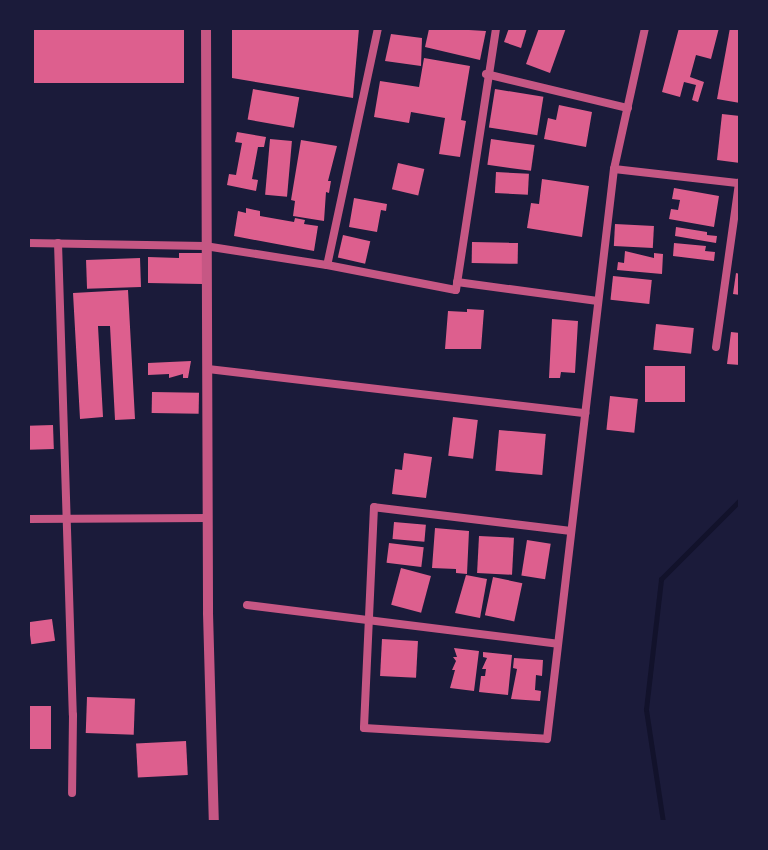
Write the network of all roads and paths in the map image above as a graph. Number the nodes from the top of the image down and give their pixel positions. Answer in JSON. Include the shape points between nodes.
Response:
{"nodes":[{"id":1,"x":206,"y":28,"type":"edge"},
{"id":2,"x":378,"y":28,"type":"edge"},
{"id":3,"x":496,"y":28,"type":"edge"},
{"id":4,"x":645,"y":28,"type":"edge"},
{"id":5,"x":486,"y":74,"type":"junction"},
{"id":6,"x":628,"y":108,"type":"junction"},
{"id":7,"x":614,"y":169,"type":"junction"},
{"id":8,"x":739,"y":183,"type":"edge"},
{"id":9,"x":28,"y":243,"type":"edge"},
{"id":10,"x":58,"y":243,"type":"junction"},
{"id":11,"x":205,"y":246,"type":"junction"},
{"id":12,"x":327,"y":265,"type":"junction"},
{"id":13,"x":457,"y":282,"type":"junction"},
{"id":14,"x":598,"y":301,"type":"junction"},
{"id":15,"x":716,"y":347,"type":"dead end"},
{"id":16,"x":208,"y":369,"type":"junction"},
{"id":17,"x":585,"y":413,"type":"junction"},
{"id":18,"x":208,"y":518,"type":"junction"},
{"id":19,"x":28,"y":519,"type":"edge"},
{"id":20,"x":66,"y":519,"type":"junction"},
{"id":21,"x":571,"y":531,"type":"junction"},
{"id":22,"x":247,"y":605,"type":"dead end"},
{"id":23,"x":366,"y":620,"type":"junction"},
{"id":24,"x":558,"y":644,"type":"junction"},
{"id":25,"x":72,"y":793,"type":"dead end"},
{"id":26,"x":214,"y":822,"type":"edge"}],
"edges":[{"from":1,"to":11,"type":"street"},
{"from":2,"to":12,"type":"street"},
{"from":3,"to":5,"type":"street"},
{"from":4,"to":6,"type":"street"},
{"from":5,"to":6,"type":"street"},
{"from":5,"to":13,"type":"street"},
{"from":6,"to":7,"type":"street"},
{"from":7,"to":8,"type":"street"},
{"from":7,"to":14,"type":"street"},
{"from":8,"to":15,"type":"street"},
{"from":9,"to":10,"type":"street"},
{"from":10,"to":11,"type":"street"},
{"from":10,"to":20,"type":"street"},
{"from":11,"to":12,"type":"street"},
{"from":11,"to":16,"type":"street"},
{"from":12,"to":13,"type":"street","via":[[456,290]]},
{"from":13,"to":14,"type":"street"},
{"from":14,"to":17,"type":"street"},
{"from":16,"to":17,"type":"street"},
{"from":16,"to":18,"type":"street"},
{"from":17,"to":21,"type":"street"},
{"from":18,"to":20,"type":"street"},
{"from":18,"to":26,"type":"street"},
{"from":19,"to":20,"type":"street"},
{"from":20,"to":25,"type":"street"},
{"from":21,"to":23,"type":"street","via":[[374,507]]},
{"from":21,"to":24,"type":"street"},
{"from":22,"to":23,"type":"street"},
{"from":23,"to":24,"type":"street"},
{"from":23,"to":24,"type":"street","via":[[364,728],[547,739]]}]}
